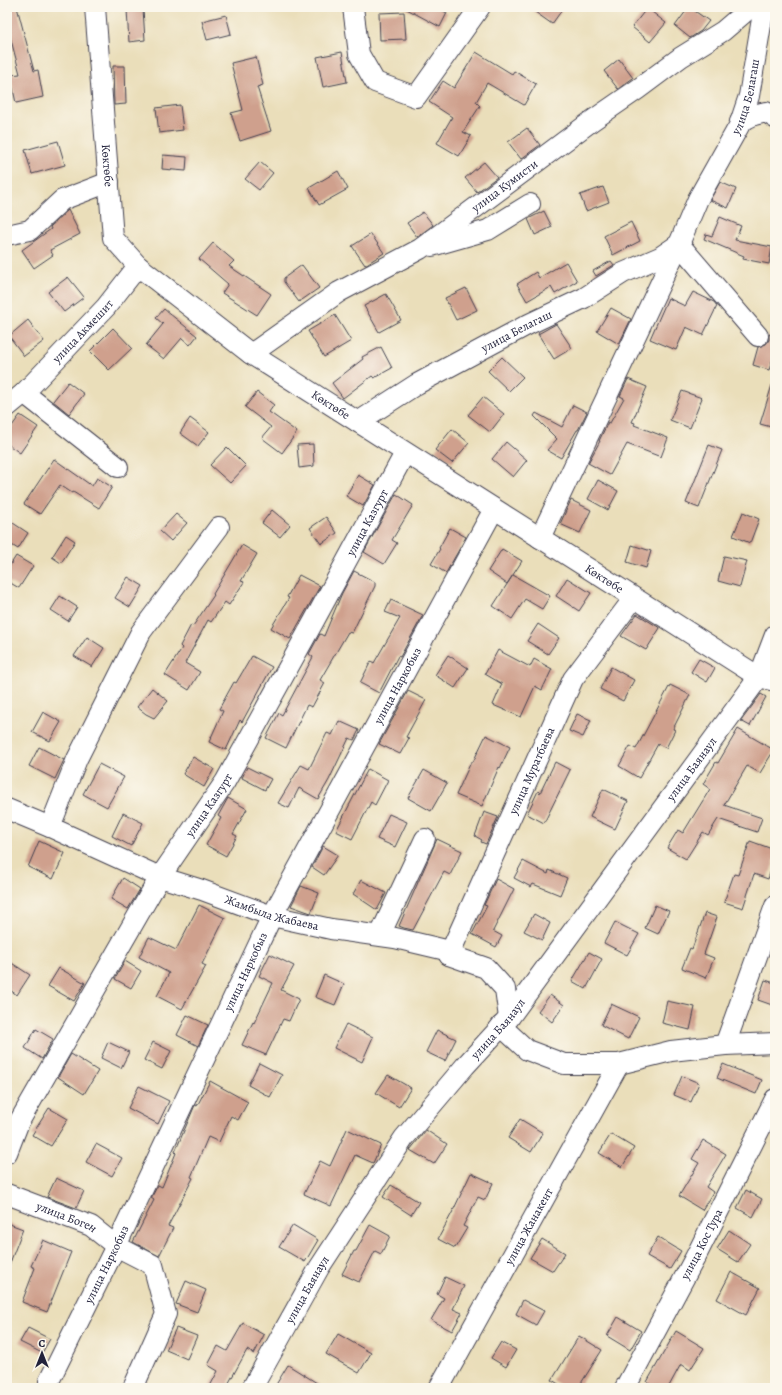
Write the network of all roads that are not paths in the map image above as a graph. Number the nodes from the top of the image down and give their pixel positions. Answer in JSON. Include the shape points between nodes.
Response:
{"nodes":[{"id":1,"x":95,"y":7,"type":"edge"},
{"id":2,"x":353,"y":7,"type":"edge"},
{"id":3,"x":480,"y":7,"type":"edge"},
{"id":4,"x":751,"y":7,"type":"edge"},
{"id":5,"x":764,"y":7,"type":"edge"},
{"id":6,"x":775,"y":118,"type":"edge"},
{"id":7,"x":740,"y":122,"type":"junction"},
{"id":8,"x":108,"y":182,"type":"junction"},
{"id":9,"x":530,"y":204,"type":"dead end"},
{"id":10,"x":7,"y":235,"type":"edge"},
{"id":11,"x":678,"y":244,"type":"junction"},
{"id":12,"x":420,"y":249,"type":"junction"},
{"id":13,"x":138,"y":266,"type":"junction"},
{"id":14,"x":758,"y":336,"type":"dead end"},
{"id":15,"x":251,"y":354,"type":"junction"},
{"id":16,"x":24,"y":393,"type":"junction"},
{"id":17,"x":7,"y":407,"type":"edge"},
{"id":18,"x":358,"y":422,"type":"junction"},
{"id":19,"x":405,"y":453,"type":"junction"},
{"id":20,"x":118,"y":467,"type":"dead end"},
{"id":21,"x":494,"y":509,"type":"junction"},
{"id":22,"x":218,"y":527,"type":"dead end"},
{"id":23,"x":540,"y":538,"type":"junction"},
{"id":24,"x":634,"y":598,"type":"junction"},
{"id":25,"x":775,"y":635,"type":"edge"},
{"id":26,"x":767,"y":679,"type":"edge"},
{"id":27,"x":7,"y":809,"type":"edge"},
{"id":28,"x":50,"y":827,"type":"junction"},
{"id":29,"x":425,"y":840,"type":"dead end"},
{"id":30,"x":160,"y":877,"type":"junction"},
{"id":31,"x":775,"y":906,"type":"edge"},
{"id":32,"x":272,"y":916,"type":"junction"},
{"id":33,"x":380,"y":935,"type":"junction"},
{"id":34,"x":449,"y":956,"type":"junction"},
{"id":35,"x":505,"y":1022,"type":"junction"},
{"id":36,"x":775,"y":1043,"type":"edge"},
{"id":37,"x":725,"y":1045,"type":"junction"},
{"id":38,"x":619,"y":1064,"type":"junction"},
{"id":39,"x":775,"y":1099,"type":"edge"},
{"id":40,"x":7,"y":1153,"type":"edge"},
{"id":41,"x":7,"y":1194,"type":"edge"},
{"id":42,"x":116,"y":1246,"type":"junction"},
{"id":43,"x":49,"y":1381,"type":"dead end"},
{"id":44,"x":132,"y":1388,"type":"edge"},
{"id":45,"x":252,"y":1388,"type":"edge"},
{"id":46,"x":439,"y":1388,"type":"edge"},
{"id":47,"x":626,"y":1388,"type":"edge"}],
"edges":[{"from":1,"to":8,"type":"street","name":"Көктөбе"},
{"from":2,"to":3,"type":"street","via":[[359,54],[375,82],[416,97]]},
{"from":4,"to":12,"type":"street","name":"улица Кумисти","via":[[723,31],[681,57],[593,120]]},
{"from":5,"to":7,"type":"street","name":"улица Белагаш","via":[[748,96]]},
{"from":6,"to":7,"type":"street","via":[[766,112]]},
{"from":7,"to":11,"type":"street","name":"улица Белагаш","via":[[698,200]]},
{"from":8,"to":10,"type":"street","via":[[62,200],[30,230]]},
{"from":8,"to":13,"type":"street","name":"Көктөбе","via":[[113,238]]},
{"from":9,"to":12,"type":"street","via":[[488,230]]},
{"from":11,"to":14,"type":"street"},
{"from":11,"to":18,"type":"street","name":"улица Белагаш","via":[[660,257],[623,273],[584,298],[528,324],[417,384]]},
{"from":11,"to":23,"type":"street","name":"улица Белагаш"},
{"from":12,"to":15,"type":"street","name":"улица Кумисти","via":[[339,292]]},
{"from":13,"to":15,"type":"street","name":"Көктөбе"},
{"from":13,"to":16,"type":"street","name":"улица Акмешит","via":[[106,307]]},
{"from":15,"to":18,"type":"street","name":"Көктөбе"},
{"from":16,"to":17,"type":"street","name":"улица Акмешит"},
{"from":16,"to":20,"type":"street"},
{"from":18,"to":19,"type":"street","name":"Көктөбе"},
{"from":19,"to":21,"type":"street","name":"Көктөбе"},
{"from":19,"to":30,"type":"street","name":"улица Казгурт","via":[[225,782]]},
{"from":21,"to":23,"type":"street","name":"Көктөбе"},
{"from":21,"to":32,"type":"street","name":"улица Наркобыз"},
{"from":22,"to":28,"type":"street","via":[[142,632],[77,759]]},
{"from":23,"to":24,"type":"street","name":"Көктөбе"},
{"from":24,"to":26,"type":"street","name":"Көктөбе"},
{"from":24,"to":34,"type":"street","name":"улица Муратбаева","via":[[573,679]]},
{"from":25,"to":26,"type":"street","name":"улица Баянаул"},
{"from":26,"to":35,"type":"street","name":"улица Баянаул"},
{"from":27,"to":28,"type":"street","name":"Жамбыла Жабаева"},
{"from":28,"to":30,"type":"street","name":"Жамбыла Жабаева"},
{"from":29,"to":33,"type":"street"},
{"from":30,"to":32,"type":"street","name":"Жамбыла Жабаева"},
{"from":30,"to":40,"type":"street","name":"улица Казгурт","via":[[19,1122]]},
{"from":31,"to":37,"type":"street"},
{"from":32,"to":33,"type":"street","name":"Жамбыла Жабаева","via":[[331,929]]},
{"from":32,"to":42,"type":"street","name":"улица Наркобыз"},
{"from":33,"to":34,"type":"street","name":"Жамбыла Жабаева","via":[[450,950]]},
{"from":34,"to":35,"type":"street","name":"Жамбыла Жабаева","via":[[486,968],[505,989]]},
{"from":35,"to":38,"type":"street","via":[[527,1050],[564,1064]]},
{"from":35,"to":45,"type":"street","name":"улица Баянаул","via":[[404,1138],[319,1268]]},
{"from":36,"to":37,"type":"street"},
{"from":37,"to":38,"type":"street","via":[[671,1051]]},
{"from":38,"to":46,"type":"street","name":"улица Жанакент"},
{"from":39,"to":47,"type":"street","name":"улица Кос Тура"},
{"from":41,"to":42,"type":"street","name":"улица Боген","via":[[91,1226]]},
{"from":42,"to":43,"type":"street","name":"улица Наркобыз"},
{"from":42,"to":44,"type":"street","name":"улица Боген","via":[[153,1265],[166,1314]]}]}
